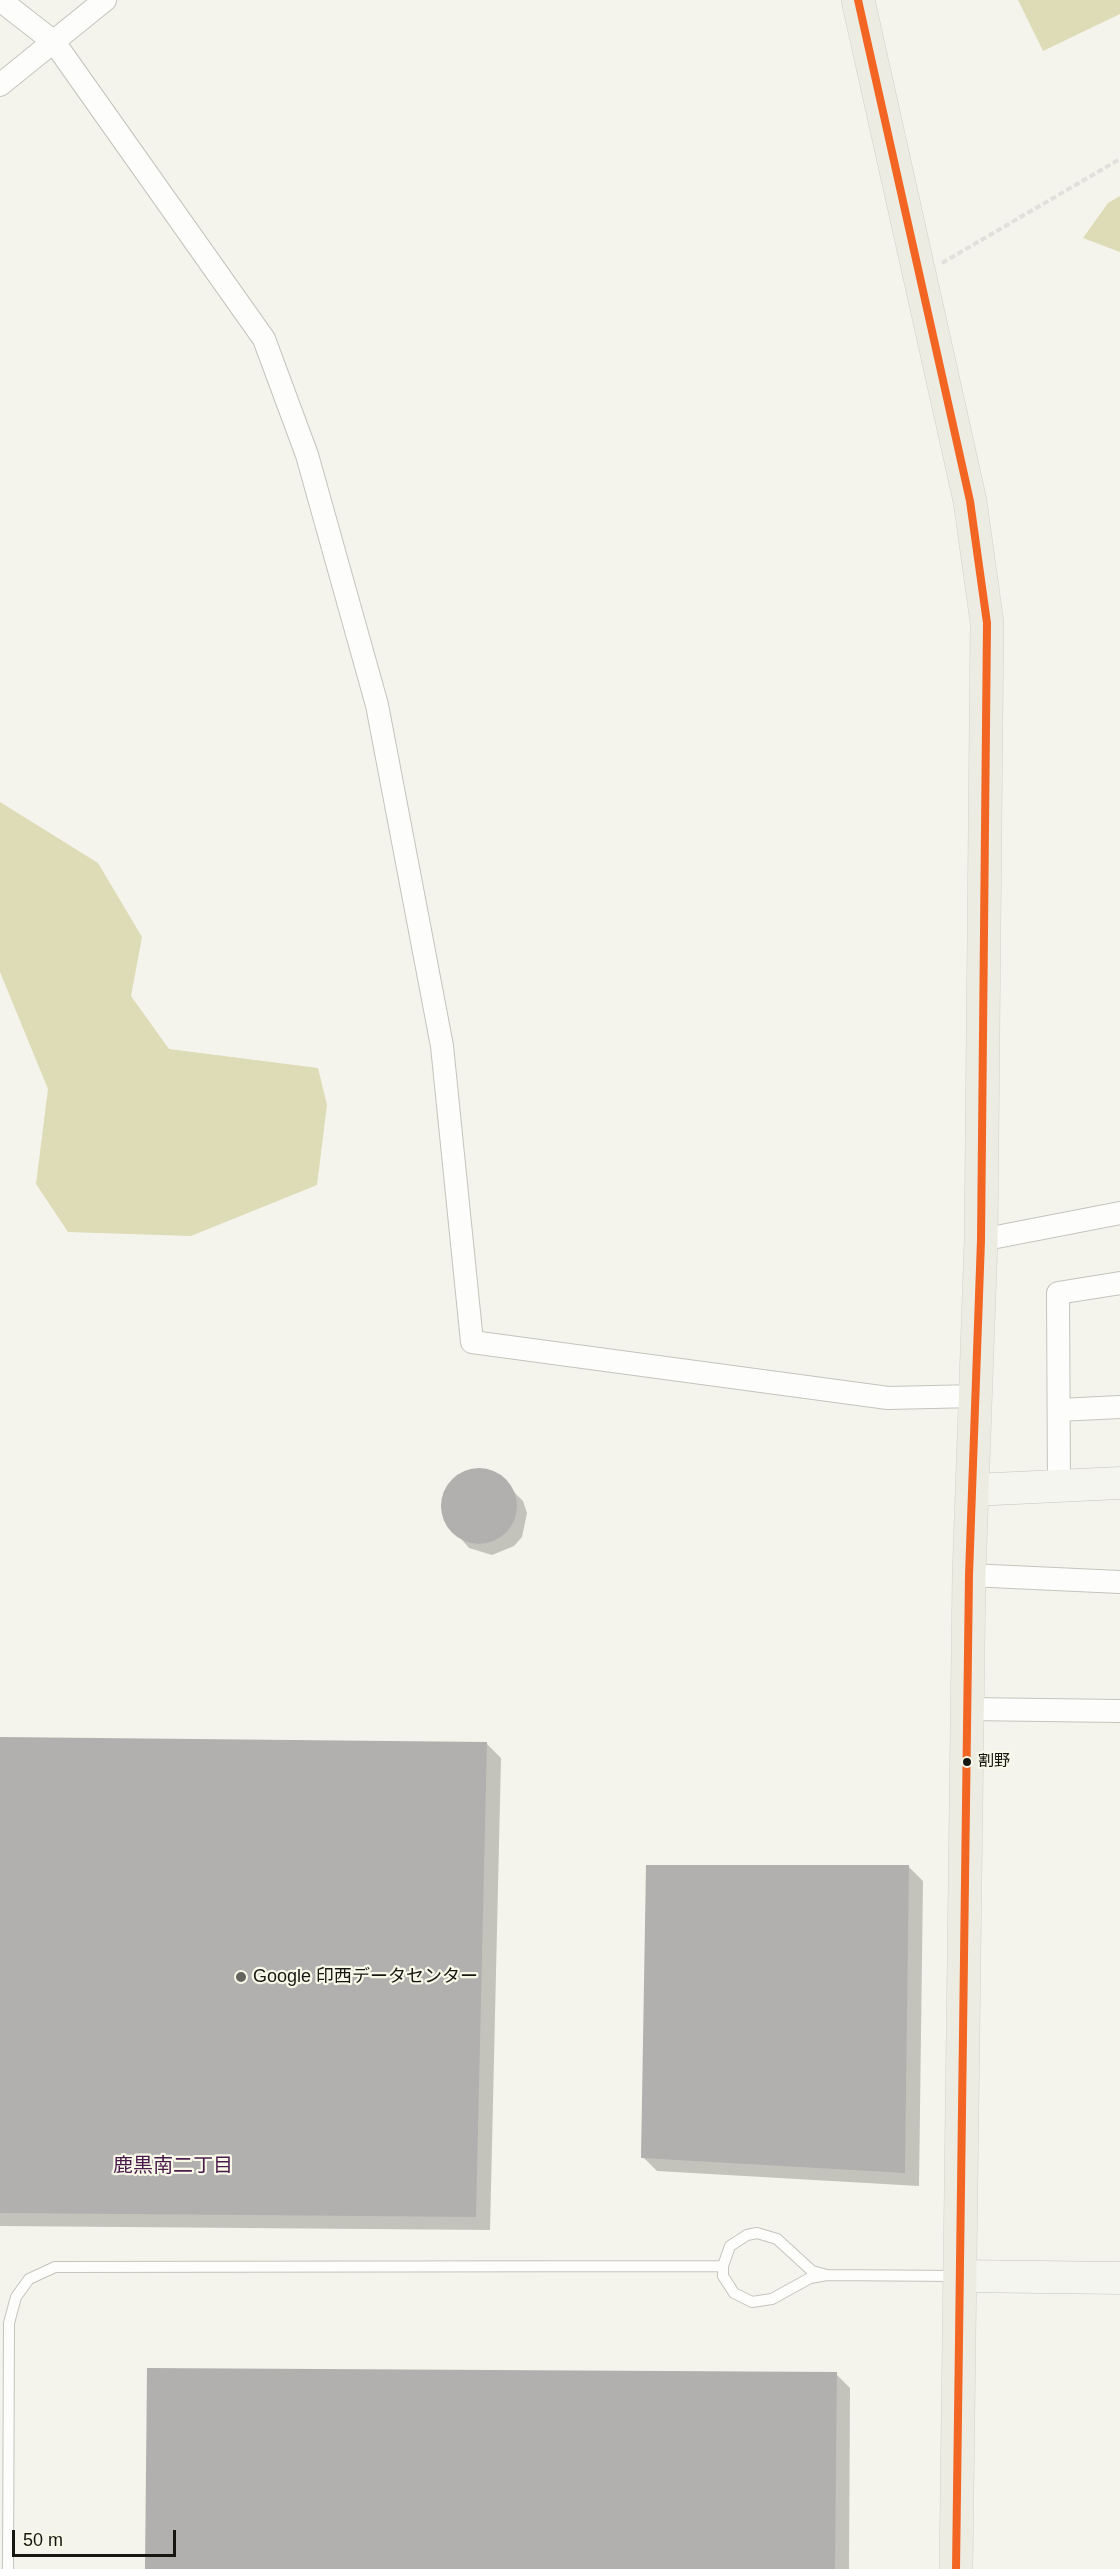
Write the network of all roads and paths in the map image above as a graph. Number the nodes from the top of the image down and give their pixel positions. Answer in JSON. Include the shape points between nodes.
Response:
{"nodes":[{"id":1,"x":0,"y":0,"type":"edge"},
{"id":2,"x":105,"y":0,"type":"edge"},
{"id":3,"x":858,"y":0,"type":"edge"},
{"id":4,"x":54,"y":42,"type":"junction"},
{"id":5,"x":0,"y":86,"type":"edge"},
{"id":6,"x":1120,"y":159,"type":"edge"},
{"id":7,"x":919,"y":277,"type":"junction"},
{"id":8,"x":1120,"y":1213,"type":"edge"},
{"id":9,"x":981,"y":1240,"type":"junction"},
{"id":10,"x":1120,"y":1282,"type":"edge"},
{"id":11,"x":976,"y":1396,"type":"junction"},
{"id":12,"x":1120,"y":1407,"type":"edge"},
{"id":13,"x":1059,"y":1410,"type":"junction"},
{"id":14,"x":1120,"y":1483,"type":"edge"},
{"id":15,"x":1059,"y":1487,"type":"junction"},
{"id":16,"x":973,"y":1490,"type":"junction"},
{"id":17,"x":969,"y":1575,"type":"junction"},
{"id":18,"x":1120,"y":1582,"type":"edge"},
{"id":19,"x":968,"y":1709,"type":"junction"},
{"id":20,"x":1120,"y":1711,"type":"edge"},
{"id":21,"x":723,"y":2266,"type":"junction"},
{"id":22,"x":827,"y":2275,"type":"junction"},
{"id":23,"x":959,"y":2276,"type":"junction"},
{"id":24,"x":1120,"y":2278,"type":"edge"},
{"id":25,"x":8,"y":2569,"type":"edge"},
{"id":26,"x":956,"y":2569,"type":"edge"}],
"edges":[{"from":1,"to":4,"type":"street"},
{"from":2,"to":4,"type":"street"},
{"from":3,"to":7,"type":"main road"},
{"from":4,"to":5,"type":"street"},
{"from":4,"to":11,"type":"street","via":[[264,339],[307,455],[377,705],[442,1046],[472,1342],[888,1398]]},
{"from":6,"to":7,"type":"path"},
{"from":7,"to":9,"type":"main road","via":[[970,501],[987,623]]},
{"from":8,"to":9,"type":"street"},
{"from":9,"to":11,"type":"main road"},
{"from":10,"to":13,"type":"street","via":[[1058,1293]]},
{"from":11,"to":16,"type":"main road"},
{"from":12,"to":13,"type":"street"},
{"from":13,"to":15,"type":"street"},
{"from":14,"to":15,"type":"street"},
{"from":15,"to":16,"type":"street"},
{"from":16,"to":17,"type":"main road"},
{"from":17,"to":18,"type":"street"},
{"from":17,"to":19,"type":"main road"},
{"from":19,"to":20,"type":"street"},
{"from":19,"to":23,"type":"main road"},
{"from":21,"to":22,"type":"lane","via":[[727,2285],[742,2299],[752,2302],[772,2299],[802,2282]]},
{"from":21,"to":22,"type":"lane","via":[[730,2246],[757,2233],[777,2239],[812,2271]]},
{"from":21,"to":25,"type":"lane","via":[[55,2267],[29,2279],[16,2297],[9,2323]]},
{"from":22,"to":23,"type":"lane"},
{"from":23,"to":24,"type":"street"},
{"from":23,"to":26,"type":"main road"}]}
